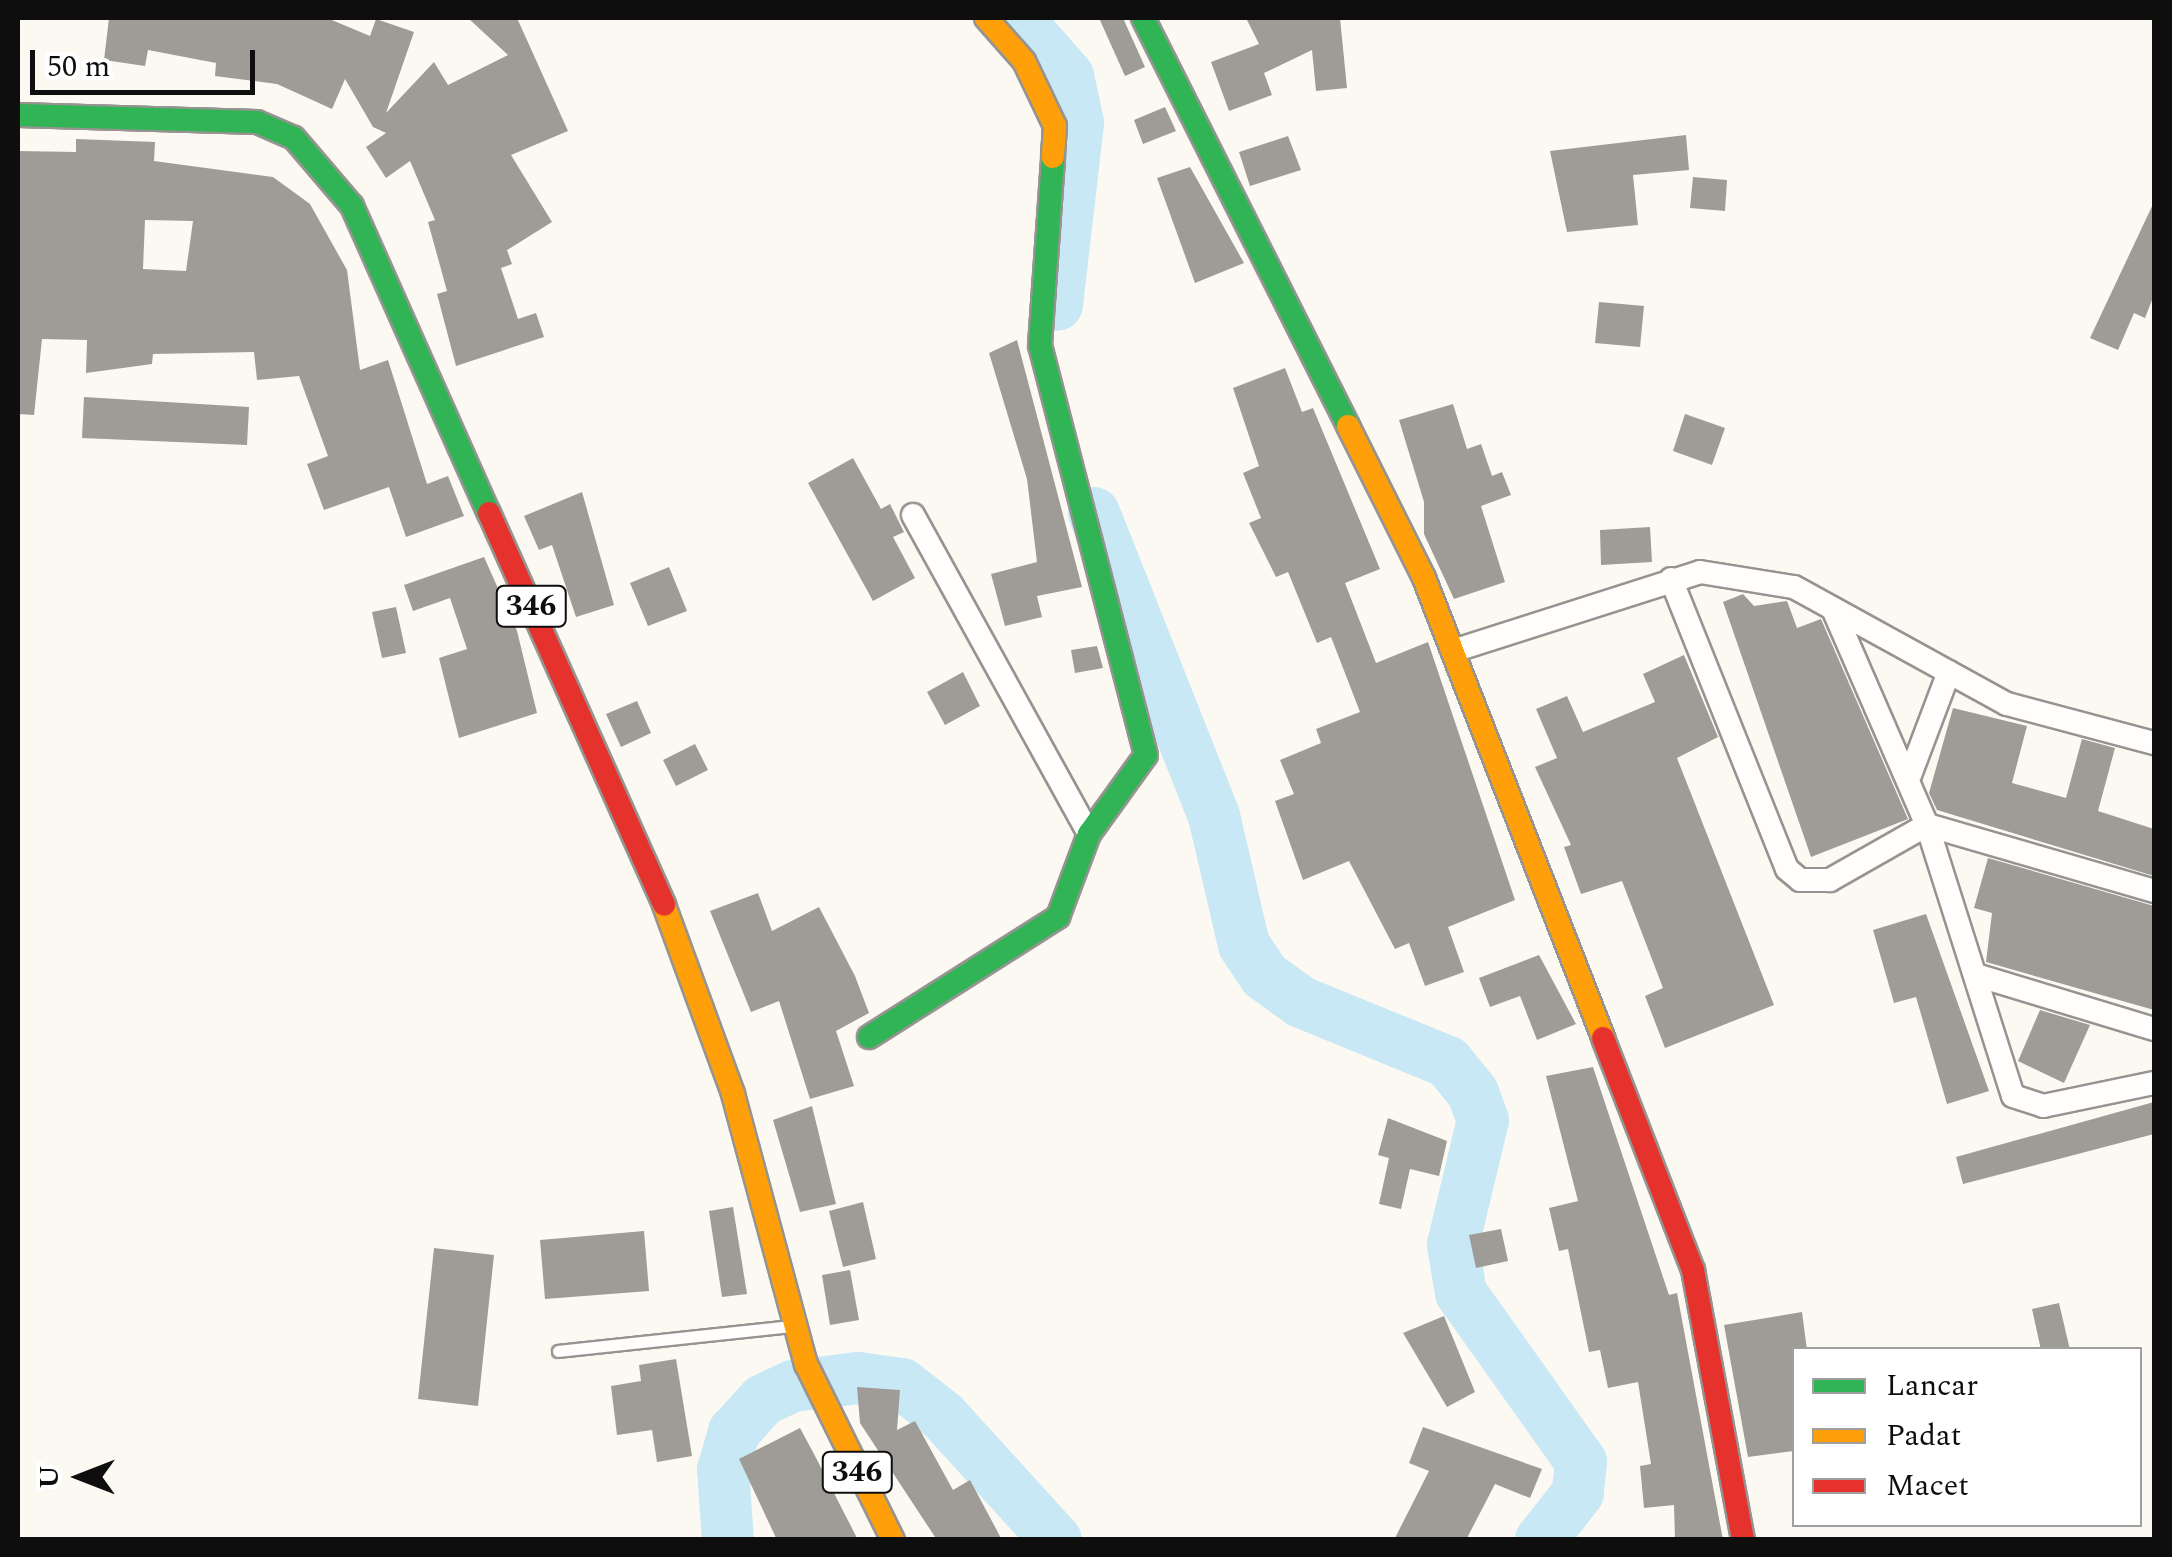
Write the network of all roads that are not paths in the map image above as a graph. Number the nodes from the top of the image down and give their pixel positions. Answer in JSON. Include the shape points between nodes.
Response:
{"nodes":[{"id":1,"x":986,"y":18,"type":"edge"},
{"id":2,"x":1143,"y":18,"type":"edge"},
{"id":3,"x":18,"y":115,"type":"edge"},
{"id":4,"x":912,"y":515,"type":"dead end"},
{"id":5,"x":1672,"y":579,"type":"junction"},
{"id":6,"x":1833,"y":609,"type":"junction"},
{"id":7,"x":1452,"y":651,"type":"junction"},
{"id":8,"x":1949,"y":672,"type":"junction"},
{"id":9,"x":2154,"y":743,"type":"edge"},
{"id":10,"x":1910,"y":775,"type":"junction"},
{"id":11,"x":1927,"y":825,"type":"junction"},
{"id":12,"x":1089,"y":834,"type":"junction"},
{"id":13,"x":2154,"y":891,"type":"edge"},
{"id":14,"x":1976,"y":975,"type":"junction"},
{"id":15,"x":2154,"y":1029,"type":"edge"},
{"id":16,"x":869,"y":1037,"type":"dead end"},
{"id":17,"x":2154,"y":1082,"type":"edge"},
{"id":18,"x":795,"y":1325,"type":"junction"},
{"id":19,"x":558,"y":1351,"type":"dead end"},
{"id":20,"x":893,"y":1540,"type":"edge"},
{"id":21,"x":1743,"y":1540,"type":"edge"}],
"edges":[{"from":1,"to":12,"type":"street","via":[[1031,72],[1055,126],[1040,345],[1146,742],[1142,768]]},
{"from":2,"to":7,"type":"street","via":[[1424,578]]},
{"from":3,"to":18,"type":"street","number":"346","via":[[257,122],[294,138],[352,206],[682,945],[734,1094]]},
{"from":4,"to":12,"type":"street"},
{"from":5,"to":6,"type":"street","via":[[1700,572],[1794,588]]},
{"from":5,"to":7,"type":"street"},
{"from":5,"to":11,"type":"street","via":[[1787,869],[1814,884],[1830,880]]},
{"from":6,"to":8,"type":"street"},
{"from":6,"to":10,"type":"street"},
{"from":7,"to":21,"type":"street","via":[[1693,1270]]},
{"from":8,"to":9,"type":"street","via":[[2008,704]]},
{"from":8,"to":10,"type":"street"},
{"from":10,"to":11,"type":"street"},
{"from":11,"to":13,"type":"street"},
{"from":11,"to":14,"type":"street"},
{"from":12,"to":16,"type":"street","via":[[1070,893],[1046,928]]},
{"from":14,"to":15,"type":"street"},
{"from":14,"to":17,"type":"street","via":[[2014,1096],[2043,1106]]},
{"from":18,"to":19,"type":"lane"},
{"from":18,"to":20,"type":"street","number":"346","via":[[821,1404]]}]}
